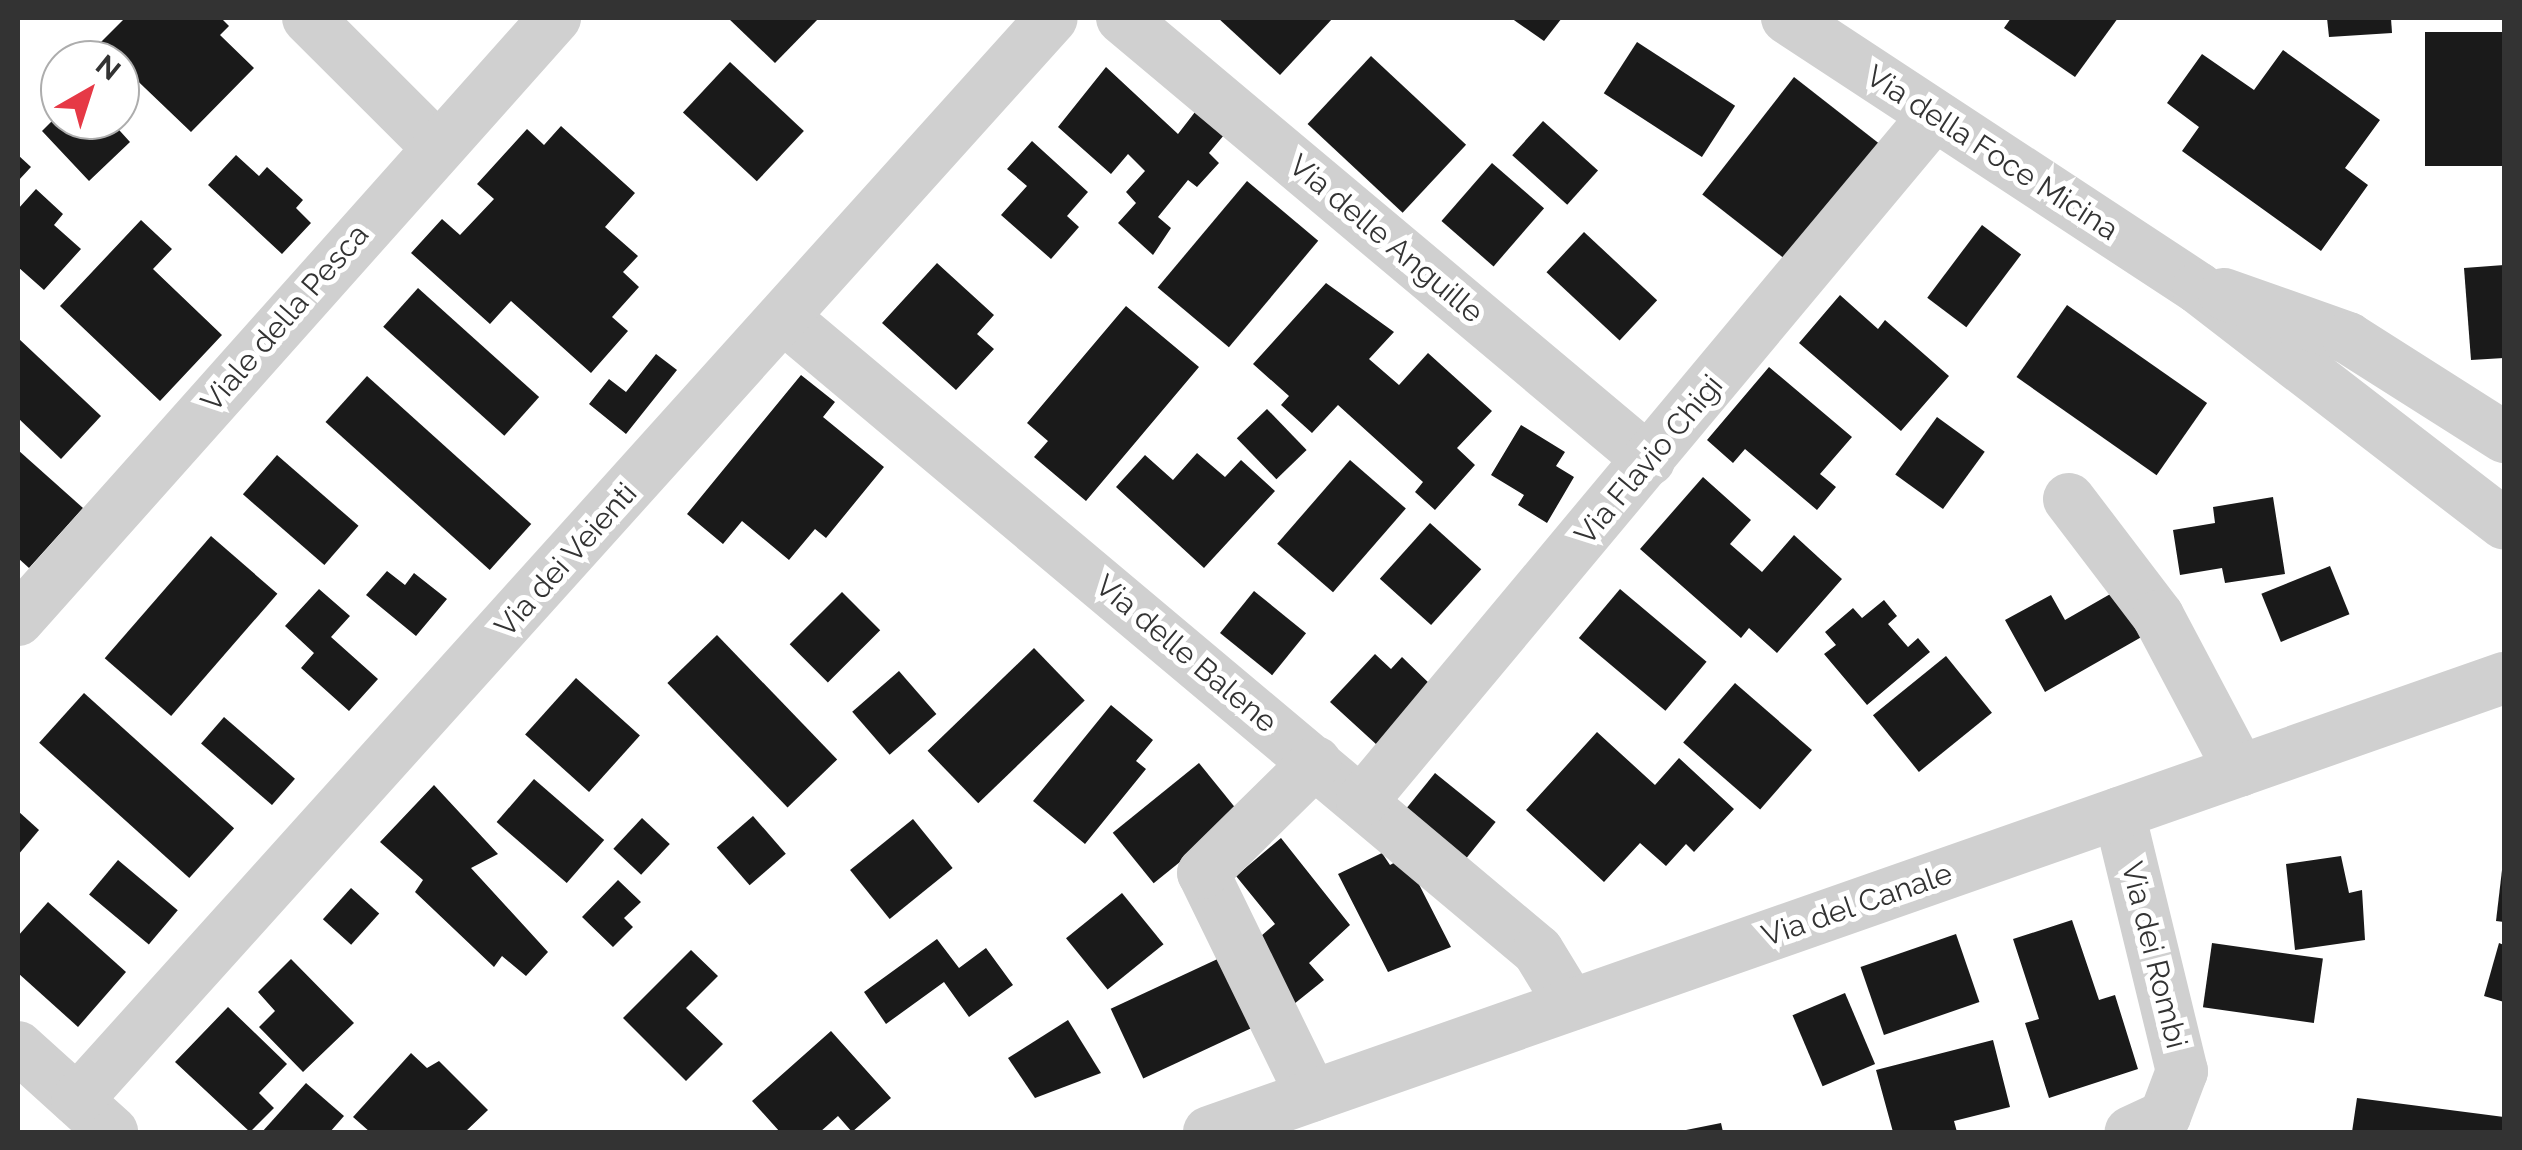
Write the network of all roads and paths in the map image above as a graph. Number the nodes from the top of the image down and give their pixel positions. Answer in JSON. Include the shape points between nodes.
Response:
{"nodes":[{"id":1,"x":308,"y":18,"type":"edge"},
{"id":2,"x":555,"y":18,"type":"edge"},
{"id":3,"x":1052,"y":18,"type":"edge"},
{"id":4,"x":1122,"y":18,"type":"edge"},
{"id":5,"x":1788,"y":18,"type":"edge"},
{"id":6,"x":1934,"y":116,"type":"junction"},
{"id":7,"x":436,"y":146,"type":"junction"},
{"id":8,"x":2198,"y":288,"type":"junction"},
{"id":9,"x":784,"y":318,"type":"junction"},
{"id":10,"x":2504,"y":436,"type":"edge"},
{"id":11,"x":1649,"y":460,"type":"junction"},
{"id":12,"x":2070,"y":499,"type":"dead end"},
{"id":13,"x":2504,"y":524,"type":"edge"},
{"id":14,"x":18,"y":620,"type":"edge"},
{"id":15,"x":2504,"y":678,"type":"edge"},
{"id":16,"x":1316,"y":762,"type":"junction"},
{"id":17,"x":2240,"y":771,"type":"junction"},
{"id":18,"x":1362,"y":801,"type":"junction"},
{"id":19,"x":2119,"y":813,"type":"junction"},
{"id":20,"x":1571,"y":1005,"type":"junction"},
{"id":21,"x":18,"y":1047,"type":"edge"},
{"id":22,"x":1312,"y":1096,"type":"junction"},
{"id":23,"x":95,"y":1116,"type":"edge"},
{"id":24,"x":1209,"y":1132,"type":"edge"},
{"id":25,"x":2131,"y":1132,"type":"edge"}],
"edges":[{"from":1,"to":7,"type":"street"},
{"from":2,"to":7,"type":"street","name":"Viale della Pesca"},
{"from":3,"to":9,"type":"street","name":"Via dei Veienti"},
{"from":4,"to":11,"type":"street","name":"Via delle Anguille"},
{"from":5,"to":6,"type":"street","name":"Via della Foce Micina"},
{"from":6,"to":8,"type":"street","name":"Via della Foce Micina"},
{"from":6,"to":11,"type":"street","name":"Via Flavio Chigi"},
{"from":7,"to":14,"type":"street","name":"Viale della Pesca"},
{"from":8,"to":10,"type":"street","via":[[2268,306],[2348,338]]},
{"from":8,"to":13,"type":"street"},
{"from":9,"to":16,"type":"street","name":"Via delle Balene"},
{"from":9,"to":23,"type":"street","name":"Via dei Veienti"},
{"from":11,"to":18,"type":"street","name":"Via Flavio Chigi"},
{"from":12,"to":17,"type":"street","via":[[2158,616]]},
{"from":15,"to":17,"type":"street","name":"Via del Canale"},
{"from":16,"to":18,"type":"street","name":"Via delle Balene"},
{"from":16,"to":22,"type":"street","via":[[1203,873]]},
{"from":17,"to":19,"type":"street","name":"Via del Canale"},
{"from":18,"to":20,"type":"street","name":"Via delle Balene","via":[[1538,951]]},
{"from":19,"to":20,"type":"street","name":"Via del Canale"},
{"from":19,"to":25,"type":"street","name":"Via dei Rombi","via":[[2182,1071],[2165,1116]]},
{"from":20,"to":22,"type":"street","name":"Via del Canale"},
{"from":21,"to":23,"type":"street"},
{"from":22,"to":24,"type":"street","name":"Via del Canale"}]}
